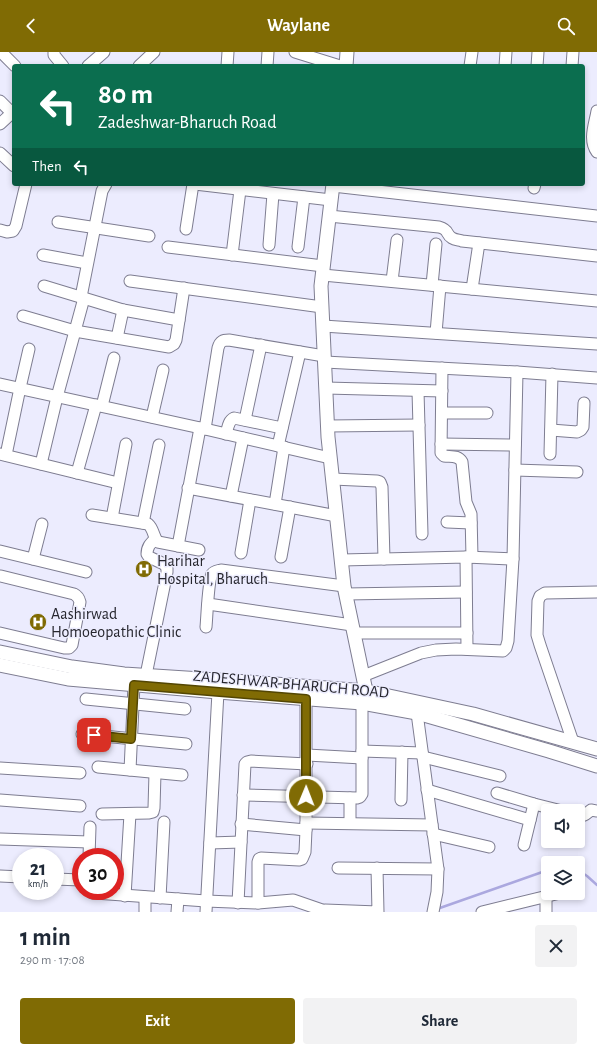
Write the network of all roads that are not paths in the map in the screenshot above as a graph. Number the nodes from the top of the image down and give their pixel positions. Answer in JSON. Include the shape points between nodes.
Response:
{"nodes":[{"id":1,"x":2,"y":52,"type":"edge"},
{"id":2,"x":104,"y":52,"type":"edge"},
{"id":3,"x":154,"y":52,"type":"edge"},
{"id":4,"x":228,"y":52,"type":"edge"},
{"id":5,"x":268,"y":52,"type":"edge"},
{"id":6,"x":295,"y":52,"type":"edge"},
{"id":7,"x":347,"y":52,"type":"edge"},
{"id":8,"x":472,"y":52,"type":"edge"},
{"id":9,"x":506,"y":52,"type":"edge"},
{"id":10,"x":538,"y":52,"type":"edge"},
{"id":11,"x":573,"y":52,"type":"edge"},
{"id":12,"x":53,"y":53,"type":"edge"},
{"id":13,"x":311,"y":58,"type":"edge"},
{"id":14,"x":12,"y":64,"type":"edge"},
{"id":15,"x":61,"y":64,"type":"edge"},
{"id":16,"x":90,"y":64,"type":"edge"},
{"id":17,"x":141,"y":64,"type":"edge"},
{"id":18,"x":227,"y":64,"type":"edge"},
{"id":19,"x":267,"y":64,"type":"edge"},
{"id":20,"x":333,"y":64,"type":"edge"},
{"id":21,"x":346,"y":64,"type":"edge"},
{"id":22,"x":470,"y":64,"type":"edge"},
{"id":23,"x":505,"y":64,"type":"edge"},
{"id":24,"x":537,"y":64,"type":"edge"},
{"id":25,"x":572,"y":64,"type":"edge"},
{"id":26,"x":0,"y":101,"type":"edge"},
{"id":27,"x":597,"y":110,"type":"edge"},
{"id":28,"x":12,"y":111,"type":"edge"},
{"id":29,"x":12,"y":113,"type":"edge"},
{"id":30,"x":0,"y":124,"type":"edge"},
{"id":31,"x":588,"y":138,"type":"edge"},
{"id":32,"x":597,"y":152,"type":"edge"},
{"id":33,"x":0,"y":153,"type":"edge"},
{"id":34,"x":12,"y":170,"type":"edge"},
{"id":35,"x":26,"y":186,"type":"edge"},
{"id":36,"x":105,"y":186,"type":"edge"},
{"id":37,"x":194,"y":186,"type":"edge"},
{"id":38,"x":217,"y":186,"type":"edge"},
{"id":39,"x":333,"y":186,"type":"edge"},
{"id":40,"x":342,"y":186,"type":"edge"},
{"id":41,"x":240,"y":190,"type":"junction"},
{"id":42,"x":273,"y":194,"type":"junction"},
{"id":43,"x":304,"y":197,"type":"junction"},
{"id":44,"x":331,"y":200,"type":"junction"},
{"id":45,"x":329,"y":216,"type":"junction"},
{"id":46,"x":597,"y":216,"type":"edge"},
{"id":47,"x":58,"y":222,"type":"dead end"},
{"id":48,"x":95,"y":228,"type":"junction"},
{"id":49,"x":186,"y":229,"type":"dead end"},
{"id":50,"x":0,"y":230,"type":"edge"},
{"id":51,"x":149,"y":236,"type":"dead end"},
{"id":52,"x":397,"y":240,"type":"dead end"},
{"id":53,"x":479,"y":243,"type":"junction"},
{"id":54,"x":436,"y":244,"type":"dead end"},
{"id":55,"x":269,"y":245,"type":"dead end"},
{"id":56,"x":168,"y":247,"type":"dead end"},
{"id":57,"x":298,"y":247,"type":"dead end"},
{"id":58,"x":44,"y":255,"type":"dead end"},
{"id":59,"x":232,"y":255,"type":"junction"},
{"id":60,"x":597,"y":256,"type":"edge"},
{"id":61,"x":87,"y":263,"type":"junction"},
{"id":62,"x":323,"y":271,"type":"junction"},
{"id":63,"x":130,"y":281,"type":"dead end"},
{"id":64,"x":392,"y":281,"type":"junction"},
{"id":65,"x":436,"y":285,"type":"junction"},
{"id":66,"x":44,"y":286,"type":"dead end"},
{"id":67,"x":184,"y":288,"type":"junction"},
{"id":68,"x":472,"y":289,"type":"junction"},
{"id":69,"x":82,"y":297,"type":"junction"},
{"id":70,"x":597,"y":301,"type":"edge"},
{"id":71,"x":322,"y":307,"type":"junction"},
{"id":72,"x":124,"y":310,"type":"junction"},
{"id":73,"x":23,"y":316,"type":"dead end"},
{"id":74,"x":179,"y":320,"type":"junction"},
{"id":75,"x":323,"y":326,"type":"junction"},
{"id":76,"x":75,"y":331,"type":"junction"},
{"id":77,"x":436,"y":333,"type":"junction"},
{"id":78,"x":117,"y":338,"type":"junction"},
{"id":79,"x":597,"y":344,"type":"edge"},
{"id":80,"x":261,"y":345,"type":"junction"},
{"id":81,"x":29,"y":349,"type":"dead end"},
{"id":82,"x":300,"y":352,"type":"junction"},
{"id":83,"x":114,"y":358,"type":"dead end"},
{"id":84,"x":325,"y":359,"type":"junction"},
{"id":85,"x":442,"y":368,"type":"junction"},
{"id":86,"x":163,"y":370,"type":"dead end"},
{"id":87,"x":517,"y":372,"type":"junction"},
{"id":88,"x":552,"y":374,"type":"junction"},
{"id":89,"x":597,"y":378,"type":"edge"},
{"id":90,"x":0,"y":384,"type":"edge"},
{"id":91,"x":20,"y":388,"type":"junction"},
{"id":92,"x":326,"y":388,"type":"junction"},
{"id":93,"x":418,"y":391,"type":"junction"},
{"id":94,"x":442,"y":391,"type":"junction"},
{"id":95,"x":57,"y":397,"type":"junction"},
{"id":96,"x":584,"y":403,"type":"dead end"},
{"id":97,"x":99,"y":406,"type":"junction"},
{"id":98,"x":442,"y":413,"type":"junction"},
{"id":99,"x":487,"y":413,"type":"dead end"},
{"id":100,"x":152,"y":417,"type":"junction"},
{"id":101,"x":245,"y":420,"type":"junction"},
{"id":102,"x":419,"y":425,"type":"junction"},
{"id":103,"x":328,"y":426,"type":"junction"},
{"id":104,"x":202,"y":428,"type":"junction"},
{"id":105,"x":282,"y":428,"type":"junction"},
{"id":106,"x":551,"y":430,"type":"junction"},
{"id":107,"x":226,"y":434,"type":"junction"},
{"id":108,"x":243,"y":438,"type":"junction"},
{"id":109,"x":126,"y":444,"type":"dead end"},
{"id":110,"x":441,"y":444,"type":"junction"},
{"id":111,"x":159,"y":445,"type":"dead end"},
{"id":112,"x":515,"y":445,"type":"junction"},
{"id":113,"x":281,"y":447,"type":"junction"},
{"id":114,"x":3,"y":454,"type":"edge"},
{"id":115,"x":550,"y":454,"type":"dead end"},
{"id":116,"x":330,"y":458,"type":"junction"},
{"id":117,"x":41,"y":464,"type":"junction"},
{"id":118,"x":515,"y":470,"type":"junction"},
{"id":119,"x":577,"y":472,"type":"dead end"},
{"id":120,"x":77,"y":473,"type":"junction"},
{"id":121,"x":333,"y":479,"type":"junction"},
{"id":122,"x":118,"y":484,"type":"junction"},
{"id":123,"x":188,"y":488,"type":"junction"},
{"id":124,"x":231,"y":496,"type":"junction"},
{"id":125,"x":250,"y":500,"type":"junction"},
{"id":126,"x":275,"y":504,"type":"junction"},
{"id":127,"x":290,"y":507,"type":"junction"},
{"id":128,"x":92,"y":515,"type":"dead end"},
{"id":129,"x":337,"y":516,"type":"junction"},
{"id":130,"x":112,"y":518,"type":"junction"},
{"id":131,"x":447,"y":522,"type":"dead end"},
{"id":132,"x":143,"y":523,"type":"junction"},
{"id":133,"x":471,"y":523,"type":"junction"},
{"id":134,"x":42,"y":524,"type":"dead end"},
{"id":135,"x":422,"y":534,"type":"dead end"},
{"id":136,"x":155,"y":539,"type":"junction"},
{"id":137,"x":178,"y":546,"type":"junction"},
{"id":138,"x":199,"y":550,"type":"dead end"},
{"id":139,"x":0,"y":551,"type":"edge"},
{"id":140,"x":241,"y":553,"type":"dead end"},
{"id":141,"x":281,"y":557,"type":"dead end"},
{"id":142,"x":469,"y":557,"type":"junction"},
{"id":143,"x":33,"y":559,"type":"junction"},
{"id":144,"x":384,"y":559,"type":"junction"},
{"id":145,"x":513,"y":559,"type":"junction"},
{"id":146,"x":342,"y":560,"type":"junction"},
{"id":147,"x":86,"y":572,"type":"dead end"},
{"id":148,"x":1,"y":576,"type":"dead end"},
{"id":149,"x":345,"y":590,"type":"junction"},
{"id":150,"x":466,"y":592,"type":"junction"},
{"id":151,"x":597,"y":592,"type":"edge"},
{"id":152,"x":208,"y":604,"type":"junction"},
{"id":153,"x":206,"y":627,"type":"dead end"},
{"id":154,"x":353,"y":629,"type":"junction"},
{"id":155,"x":0,"y":633,"type":"edge"},
{"id":156,"x":467,"y":633,"type":"junction"},
{"id":157,"x":58,"y":646,"type":"junction"},
{"id":158,"x":467,"y":649,"type":"junction"},
{"id":159,"x":0,"y":652,"type":"edge"},
{"id":160,"x":55,"y":663,"type":"junction"},
{"id":161,"x":0,"y":665,"type":"edge"},
{"id":162,"x":146,"y":675,"type":"junction"},
{"id":163,"x":363,"y":676,"type":"junction"},
{"id":164,"x":134,"y":685,"type":"junction"},
{"id":165,"x":218,"y":692,"type":"junction"},
{"id":166,"x":86,"y":699,"type":"dead end"},
{"id":167,"x":306,"y":699,"type":"junction"},
{"id":168,"x":365,"y":700,"type":"junction"},
{"id":169,"x":133,"y":704,"type":"junction"},
{"id":170,"x":185,"y":709,"type":"dead end"},
{"id":171,"x":417,"y":713,"type":"junction"},
{"id":172,"x":82,"y":734,"type":"dead end"},
{"id":173,"x":131,"y":739,"type":"junction"},
{"id":174,"x":573,"y":742,"type":"junction"},
{"id":175,"x":186,"y":744,"type":"dead end"},
{"id":176,"x":597,"y":750,"type":"edge"},
{"id":177,"x":402,"y":752,"type":"junction"},
{"id":178,"x":362,"y":755,"type":"junction"},
{"id":179,"x":422,"y":755,"type":"junction"},
{"id":180,"x":307,"y":760,"type":"junction"},
{"id":181,"x":597,"y":766,"type":"edge"},
{"id":182,"x":98,"y":767,"type":"dead end"},
{"id":183,"x":0,"y":768,"type":"edge"},
{"id":184,"x":130,"y":770,"type":"junction"},
{"id":185,"x":80,"y":773,"type":"dead end"},
{"id":186,"x":155,"y":773,"type":"junction"},
{"id":187,"x":182,"y":775,"type":"dead end"},
{"id":188,"x":500,"y":776,"type":"dead end"},
{"id":189,"x":427,"y":790,"type":"junction"},
{"id":190,"x":497,"y":793,"type":"dead end"},
{"id":191,"x":243,"y":795,"type":"junction"},
{"id":192,"x":306,"y":796,"type":"junction"},
{"id":193,"x":350,"y":798,"type":"junction"},
{"id":194,"x":0,"y":800,"type":"edge"},
{"id":195,"x":401,"y":800,"type":"dead end"},
{"id":196,"x":534,"y":804,"type":"junction"},
{"id":197,"x":80,"y":806,"type":"dead end"},
{"id":198,"x":541,"y":806,"type":"edge"},
{"id":199,"x":597,"y":811,"type":"edge"},
{"id":200,"x":102,"y":814,"type":"dead end"},
{"id":201,"x":130,"y":814,"type":"junction"},
{"id":202,"x":585,"y":815,"type":"edge"},
{"id":203,"x":530,"y":820,"type":"junction"},
{"id":204,"x":164,"y":822,"type":"dead end"},
{"id":205,"x":350,"y":823,"type":"junction"},
{"id":206,"x":242,"y":824,"type":"junction"},
{"id":207,"x":306,"y":826,"type":"junction"},
{"id":208,"x":90,"y":827,"type":"dead end"},
{"id":209,"x":433,"y":830,"type":"junction"},
{"id":210,"x":0,"y":839,"type":"edge"},
{"id":211,"x":89,"y":842,"type":"junction"},
{"id":212,"x":241,"y":842,"type":"junction"},
{"id":213,"x":210,"y":843,"type":"junction"},
{"id":214,"x":524,"y":845,"type":"dead end"},
{"id":215,"x":489,"y":847,"type":"dead end"},
{"id":216,"x":89,"y":848,"type":"edge"},
{"id":217,"x":338,"y":868,"type":"dead end"},
{"id":218,"x":377,"y":868,"type":"junction"},
{"id":219,"x":438,"y":869,"type":"junction"},
{"id":220,"x":0,"y":876,"type":"edge"},
{"id":221,"x":12,"y":877,"type":"edge"},
{"id":222,"x":125,"y":896,"type":"joint"},
{"id":223,"x":145,"y":897,"type":"junction"},
{"id":224,"x":541,"y":897,"type":"edge"},
{"id":225,"x":160,"y":898,"type":"junction"},
{"id":226,"x":178,"y":899,"type":"junction"},
{"id":227,"x":546,"y":900,"type":"edge"},
{"id":228,"x":258,"y":904,"type":"junction"},
{"id":229,"x":243,"y":906,"type":"edge"},
{"id":230,"x":206,"y":907,"type":"edge"},
{"id":231,"x":436,"y":910,"type":"edge"},
{"id":232,"x":321,"y":911,"type":"edge"},
{"id":233,"x":342,"y":911,"type":"edge"},
{"id":234,"x":145,"y":912,"type":"edge"},
{"id":235,"x":177,"y":912,"type":"edge"},
{"id":236,"x":482,"y":912,"type":"edge"},
{"id":237,"x":546,"y":912,"type":"edge"}],
"edges":[{"from":1,"to":14,"type":"street"},
{"from":2,"to":16,"type":"street"},
{"from":3,"to":17,"type":"street"},
{"from":4,"to":18,"type":"street"},
{"from":5,"to":19,"type":"street"},
{"from":6,"to":13,"type":"street"},
{"from":7,"to":21,"type":"main road"},
{"from":8,"to":22,"type":"street"},
{"from":9,"to":23,"type":"street"},
{"from":10,"to":24,"type":"street"},
{"from":11,"to":25,"type":"street"},
{"from":12,"to":15,"type":"street"},
{"from":13,"to":20,"type":"street"},
{"from":26,"to":28,"type":"street"},
{"from":27,"to":31,"type":"street"},
{"from":29,"to":30,"type":"street"},
{"from":31,"to":32,"type":"street"},
{"from":33,"to":34,"type":"street"},
{"from":35,"to":50,"type":"street","via":[[16,226],[13,231]]},
{"from":36,"to":48,"type":"street"},
{"from":37,"to":49,"type":"street"},
{"from":38,"to":41,"type":"street"},
{"from":39,"to":44,"type":"main road"},
{"from":40,"to":46,"type":"street"},
{"from":41,"to":42,"type":"street"},
{"from":41,"to":59,"type":"street"},
{"from":42,"to":43,"type":"street"},
{"from":42,"to":55,"type":"street"},
{"from":43,"to":44,"type":"street"},
{"from":43,"to":57,"type":"street"},
{"from":44,"to":45,"type":"main road"},
{"from":45,"to":53,"type":"street","via":[[439,227],[448,231],[452,238]]},
{"from":45,"to":62,"type":"main road"},
{"from":47,"to":48,"type":"street"},
{"from":48,"to":51,"type":"street"},
{"from":48,"to":61,"type":"street"},
{"from":52,"to":64,"type":"street"},
{"from":53,"to":60,"type":"street"},
{"from":53,"to":68,"type":"street"},
{"from":54,"to":65,"type":"street"},
{"from":56,"to":59,"type":"street"},
{"from":58,"to":61,"type":"street"},
{"from":59,"to":62,"type":"street"},
{"from":61,"to":69,"type":"street"},
{"from":62,"to":64,"type":"street"},
{"from":62,"to":71,"type":"main road"},
{"from":63,"to":67,"type":"street"},
{"from":64,"to":65,"type":"street"},
{"from":65,"to":68,"type":"street"},
{"from":65,"to":77,"type":"street"},
{"from":66,"to":69,"type":"street"},
{"from":67,"to":71,"type":"street"},
{"from":67,"to":74,"type":"street"},
{"from":68,"to":70,"type":"street"},
{"from":69,"to":72,"type":"street"},
{"from":69,"to":76,"type":"street"},
{"from":71,"to":75,"type":"main road"},
{"from":72,"to":74,"type":"street"},
{"from":72,"to":78,"type":"street"},
{"from":73,"to":76,"type":"street"},
{"from":74,"to":78,"type":"street","via":[[176,340],[169,347]]},
{"from":75,"to":77,"type":"street"},
{"from":75,"to":84,"type":"main road"},
{"from":76,"to":78,"type":"street"},
{"from":76,"to":95,"type":"street"},
{"from":77,"to":79,"type":"street"},
{"from":80,"to":82,"type":"street"},
{"from":80,"to":101,"type":"street"},
{"from":80,"to":104,"type":"street","via":[[229,340],[219,343]]},
{"from":81,"to":91,"type":"street"},
{"from":82,"to":84,"type":"street"},
{"from":82,"to":105,"type":"street"},
{"from":83,"to":97,"type":"street"},
{"from":84,"to":85,"type":"street"},
{"from":84,"to":92,"type":"main road"},
{"from":85,"to":87,"type":"street"},
{"from":85,"to":94,"type":"street"},
{"from":86,"to":100,"type":"street"},
{"from":87,"to":88,"type":"street"},
{"from":87,"to":112,"type":"street"},
{"from":88,"to":89,"type":"street"},
{"from":88,"to":106,"type":"street"},
{"from":90,"to":91,"type":"street"},
{"from":91,"to":95,"type":"street"},
{"from":91,"to":114,"type":"street"},
{"from":92,"to":93,"type":"street"},
{"from":92,"to":103,"type":"main road"},
{"from":93,"to":94,"type":"street"},
{"from":93,"to":102,"type":"street"},
{"from":94,"to":98,"type":"street"},
{"from":95,"to":97,"type":"street"},
{"from":95,"to":117,"type":"street"},
{"from":96,"to":106,"type":"street","via":[[581,430]]},
{"from":97,"to":100,"type":"street"},
{"from":97,"to":120,"type":"street"},
{"from":98,"to":99,"type":"street"},
{"from":98,"to":110,"type":"street"},
{"from":100,"to":104,"type":"street"},
{"from":101,"to":105,"type":"street"},
{"from":101,"to":107,"type":"street","via":[[231,420]]},
{"from":102,"to":103,"type":"street"},
{"from":102,"to":135,"type":"street"},
{"from":103,"to":116,"type":"main road"},
{"from":104,"to":107,"type":"street"},
{"from":104,"to":123,"type":"street"},
{"from":105,"to":113,"type":"street"},
{"from":106,"to":115,"type":"street"},
{"from":107,"to":108,"type":"street"},
{"from":108,"to":113,"type":"street"},
{"from":108,"to":124,"type":"street"},
{"from":109,"to":122,"type":"street"},
{"from":110,"to":112,"type":"street"},
{"from":110,"to":133,"type":"street","via":[[444,456],[460,458],[462,462]]},
{"from":111,"to":132,"type":"street"},
{"from":112,"to":118,"type":"street"},
{"from":113,"to":116,"type":"street"},
{"from":113,"to":126,"type":"street"},
{"from":114,"to":117,"type":"street"},
{"from":116,"to":121,"type":"main road"},
{"from":117,"to":120,"type":"street"},
{"from":118,"to":119,"type":"street"},
{"from":118,"to":145,"type":"street"},
{"from":120,"to":122,"type":"street"},
{"from":121,"to":129,"type":"main road"},
{"from":121,"to":144,"type":"street","via":[[380,482]]},
{"from":122,"to":130,"type":"street"},
{"from":123,"to":124,"type":"street"},
{"from":123,"to":137,"type":"street"},
{"from":124,"to":125,"type":"street"},
{"from":125,"to":126,"type":"street"},
{"from":125,"to":140,"type":"street"},
{"from":126,"to":127,"type":"street"},
{"from":127,"to":129,"type":"street"},
{"from":127,"to":141,"type":"street"},
{"from":128,"to":130,"type":"street"},
{"from":129,"to":146,"type":"main road"},
{"from":130,"to":132,"type":"street"},
{"from":131,"to":133,"type":"street"},
{"from":132,"to":136,"type":"street","via":[[151,526]]},
{"from":133,"to":142,"type":"street"},
{"from":134,"to":143,"type":"street"},
{"from":136,"to":137,"type":"street"},
{"from":136,"to":162,"type":"street","via":[[146,554],[149,558],[164,564],[167,572]]},
{"from":137,"to":138,"type":"street"},
{"from":139,"to":143,"type":"street"},
{"from":142,"to":144,"type":"street"},
{"from":142,"to":145,"type":"street"},
{"from":142,"to":150,"type":"street"},
{"from":143,"to":147,"type":"street"},
{"from":144,"to":146,"type":"street"},
{"from":145,"to":158,"type":"street","via":[[506,648],[503,651]]},
{"from":146,"to":149,"type":"main road"},
{"from":148,"to":157,"type":"street","via":[[78,596],[80,602],[72,645],[69,648]]},
{"from":149,"to":150,"type":"street"},
{"from":149,"to":152,"type":"street","via":[[220,570],[212,575]]},
{"from":149,"to":154,"type":"main road"},
{"from":150,"to":156,"type":"street"},
{"from":151,"to":174,"type":"street","via":[[545,593],[538,601],[537,635]]},
{"from":152,"to":153,"type":"street"},
{"from":152,"to":154,"type":"street"},
{"from":154,"to":156,"type":"street"},
{"from":154,"to":163,"type":"main road"},
{"from":155,"to":157,"type":"street"},
{"from":156,"to":158,"type":"street"},
{"from":157,"to":160,"type":"street"},
{"from":158,"to":163,"type":"street","via":[[421,653]]},
{"from":159,"to":160,"type":"main road","name":"ZADESHWAR-BHARUCH ROAD"},
{"from":160,"to":162,"type":"main road","name":"ZADESHWAR-BHARUCH ROAD"},
{"from":161,"to":164,"type":"main road","name":"ZADESHWAR-BHARUCH ROAD","via":[[68,679]]},
{"from":162,"to":168,"type":"main road","name":"ZADESHWAR-BHARUCH ROAD","via":[[262,683]]},
{"from":163,"to":168,"type":"main road"},
{"from":164,"to":165,"type":"main road","name":"ZADESHWAR-BHARUCH ROAD"},
{"from":164,"to":169,"type":"street"},
{"from":165,"to":167,"type":"main road","name":"ZADESHWAR-BHARUCH ROAD"},
{"from":165,"to":213,"type":"street"},
{"from":166,"to":169,"type":"street"},
{"from":167,"to":168,"type":"main road","name":"ZADESHWAR-BHARUCH ROAD"},
{"from":167,"to":180,"type":"street"},
{"from":168,"to":171,"type":"main road","name":"ZADESHWAR-BHARUCH ROAD"},
{"from":168,"to":174,"type":"main road","name":"ZADESHWAR-BHARUCH ROAD","via":[[473,714]]},
{"from":168,"to":178,"type":"street"},
{"from":169,"to":170,"type":"street"},
{"from":169,"to":173,"type":"street"},
{"from":171,"to":179,"type":"street"},
{"from":171,"to":181,"type":"main road","name":"ZADESHWAR-BHARUCH ROAD"},
{"from":172,"to":173,"type":"street"},
{"from":173,"to":175,"type":"street"},
{"from":173,"to":184,"type":"street"},
{"from":174,"to":176,"type":"main road","name":"ZADESHWAR-BHARUCH ROAD"},
{"from":177,"to":178,"type":"street"},
{"from":177,"to":179,"type":"street"},
{"from":177,"to":195,"type":"street"},
{"from":178,"to":180,"type":"street"},
{"from":178,"to":193,"type":"street","via":[[362,794],[357,798]]},
{"from":179,"to":188,"type":"street"},
{"from":179,"to":189,"type":"street"},
{"from":180,"to":191,"type":"street","via":[[247,762]]},
{"from":180,"to":192,"type":"street"},
{"from":182,"to":184,"type":"street"},
{"from":183,"to":185,"type":"street"},
{"from":184,"to":186,"type":"street"},
{"from":186,"to":187,"type":"street"},
{"from":186,"to":201,"type":"street","via":[[153,812]]},
{"from":189,"to":203,"type":"street"},
{"from":189,"to":209,"type":"street"},
{"from":190,"to":196,"type":"street"},
{"from":191,"to":192,"type":"street"},
{"from":191,"to":206,"type":"street"},
{"from":192,"to":193,"type":"street"},
{"from":192,"to":207,"type":"street"},
{"from":193,"to":205,"type":"street"},
{"from":194,"to":197,"type":"street"},
{"from":196,"to":198,"type":"street"},
{"from":196,"to":203,"type":"street"},
{"from":199,"to":202,"type":"street","via":[[591,810]]},
{"from":200,"to":201,"type":"street"},
{"from":201,"to":222,"type":"street"},
{"from":203,"to":214,"type":"street"},
{"from":204,"to":225,"type":"street"},
{"from":205,"to":207,"type":"street"},
{"from":205,"to":209,"type":"street"},
{"from":206,"to":207,"type":"street"},
{"from":206,"to":212,"type":"street"},
{"from":207,"to":228,"type":"street","via":[[305,852],[302,859],[259,859]]},
{"from":208,"to":211,"type":"street"},
{"from":209,"to":215,"type":"street"},
{"from":209,"to":219,"type":"street"},
{"from":210,"to":211,"type":"street"},
{"from":211,"to":216,"type":"street"},
{"from":212,"to":213,"type":"street"},
{"from":212,"to":229,"type":"street"},
{"from":213,"to":230,"type":"street"},
{"from":217,"to":218,"type":"street"},
{"from":218,"to":219,"type":"street"},
{"from":218,"to":233,"type":"street","via":[[378,912]]},
{"from":219,"to":231,"type":"street"},
{"from":220,"to":221,"type":"street"},
{"from":222,"to":223,"type":"street"},
{"from":223,"to":225,"type":"street"},
{"from":223,"to":234,"type":"street"},
{"from":224,"to":236,"type":"street"},
{"from":225,"to":226,"type":"street"},
{"from":226,"to":230,"type":"street"},
{"from":226,"to":235,"type":"street"},
{"from":227,"to":237,"type":"street"},
{"from":228,"to":229,"type":"street"},
{"from":228,"to":232,"type":"street","via":[[294,900]]},
{"from":229,"to":230,"type":"street"},
{"from":232,"to":233,"type":"street"}]}
